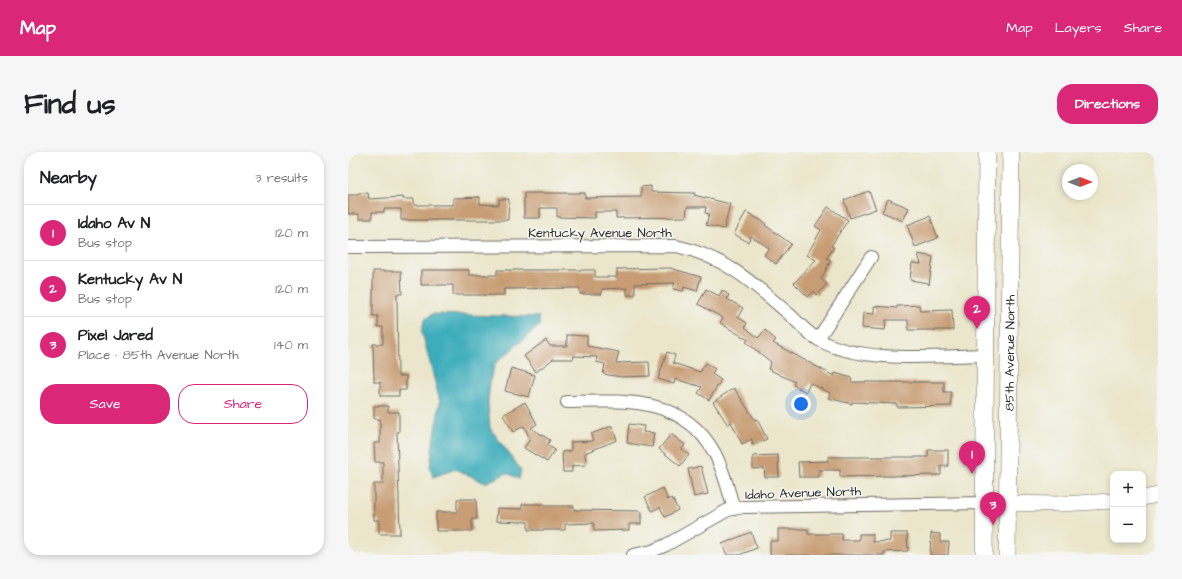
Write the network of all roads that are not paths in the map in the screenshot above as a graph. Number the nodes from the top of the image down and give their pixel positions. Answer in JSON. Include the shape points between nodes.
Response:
{"nodes":[{"id":1,"x":987,"y":152,"type":"edge"},
{"id":2,"x":1011,"y":152,"type":"edge"},
{"id":3,"x":348,"y":247,"type":"edge"},
{"id":4,"x":871,"y":257,"type":"dead end"},
{"id":5,"x":818,"y":339,"type":"junction"},
{"id":6,"x":986,"y":355,"type":"junction"},
{"id":7,"x":567,"y":402,"type":"dead end"},
{"id":8,"x":1158,"y":495,"type":"edge"},
{"id":9,"x":1146,"y":497,"type":"edge"},
{"id":10,"x":1110,"y":501,"type":"edge"},
{"id":11,"x":985,"y":503,"type":"junction"},
{"id":12,"x":1008,"y":503,"type":"junction"},
{"id":13,"x":734,"y":509,"type":"junction"},
{"id":14,"x":669,"y":550,"type":"edge"},
{"id":15,"x":633,"y":555,"type":"edge"},
{"id":16,"x":984,"y":555,"type":"edge"},
{"id":17,"x":1007,"y":555,"type":"edge"}],
"edges":[{"from":1,"to":6,"type":"main road","name":"85th Avenue North"},
{"from":2,"to":12,"type":"main road","name":"85th Avenue North"},
{"from":3,"to":5,"type":"street","name":"Kentucky Avenue North","via":[[676,246],[698,251],[737,271]]},
{"from":4,"to":5,"type":"street"},
{"from":5,"to":6,"type":"street","name":"Kentucky Avenue North","via":[[847,352],[869,355]]},
{"from":6,"to":11,"type":"main road","name":"85th Avenue North"},
{"from":7,"to":13,"type":"street","via":[[627,401],[648,404],[668,410],[686,420],[714,451],[723,470]]},
{"from":8,"to":9,"type":"street"},
{"from":10,"to":12,"type":"street"},
{"from":11,"to":12,"type":"street"},
{"from":11,"to":13,"type":"street","name":"Idaho Avenue North","via":[[766,505]]},
{"from":11,"to":16,"type":"main road","name":"85th Avenue North"},
{"from":12,"to":17,"type":"main road","name":"85th Avenue North"},
{"from":13,"to":14,"type":"street","name":"Idaho Avenue North","via":[[714,517]]},
{"from":14,"to":15,"type":"street","name":"Idaho Avenue North"}]}
